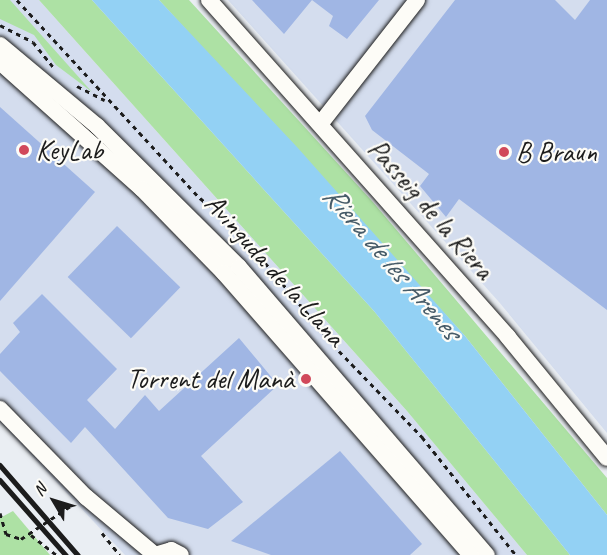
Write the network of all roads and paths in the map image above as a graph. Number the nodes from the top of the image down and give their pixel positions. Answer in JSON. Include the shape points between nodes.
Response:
{"nodes":[{"id":1,"x":16,"y":0,"type":"edge"},
{"id":2,"x":209,"y":0,"type":"edge"},
{"id":3,"x":417,"y":0,"type":"edge"},
{"id":4,"x":0,"y":25,"type":"edge"},
{"id":5,"x":0,"y":45,"type":"edge"},
{"id":6,"x":0,"y":62,"type":"edge"},
{"id":7,"x":59,"y":72,"type":"dead end"},
{"id":8,"x":72,"y":83,"type":"dead end"},
{"id":9,"x":107,"y":100,"type":"junction"},
{"id":10,"x":321,"y":123,"type":"junction"},
{"id":11,"x":0,"y":408,"type":"edge"},
{"id":12,"x":607,"y":458,"type":"edge"},
{"id":13,"x":86,"y":497,"type":"junction"},
{"id":14,"x":0,"y":513,"type":"edge"},
{"id":15,"x":6,"y":534,"type":"junction"},
{"id":16,"x":31,"y":535,"type":"junction"},
{"id":17,"x":0,"y":538,"type":"edge"},
{"id":18,"x":57,"y":555,"type":"edge"},
{"id":19,"x":155,"y":555,"type":"edge"},
{"id":20,"x":181,"y":555,"type":"edge"},
{"id":21,"x":471,"y":555,"type":"edge"},
{"id":22,"x":487,"y":555,"type":"edge"},
{"id":23,"x":516,"y":555,"type":"edge"}],
"edges":[{"from":1,"to":9,"type":"path"},
{"from":2,"to":10,"type":"street","name":"Passeig de la Riera"},
{"from":3,"to":10,"type":"street"},
{"from":4,"to":7,"type":"path","via":[[33,42]]},
{"from":5,"to":22,"type":"street","name":"Avinguda de la Llana","via":[[97,126],[239,267]]},
{"from":6,"to":21,"type":"street","name":"Avinguda de la Llana","via":[[142,189],[224,273]]},
{"from":8,"to":9,"type":"path","via":[[94,98]]},
{"from":9,"to":23,"type":"path","via":[[236,228],[339,351],[422,437]]},
{"from":10,"to":12,"type":"street","name":"Passeig de la Riera"},
{"from":11,"to":13,"type":"street"},
{"from":13,"to":16,"type":"path"},
{"from":13,"to":19,"type":"street"},
{"from":14,"to":15,"type":"path"},
{"from":15,"to":16,"type":"path","via":[[16,539]]},
{"from":15,"to":17,"type":"path"},
{"from":16,"to":18,"type":"path"},
{"from":19,"to":20,"type":"street","via":[[171,550]]}]}
